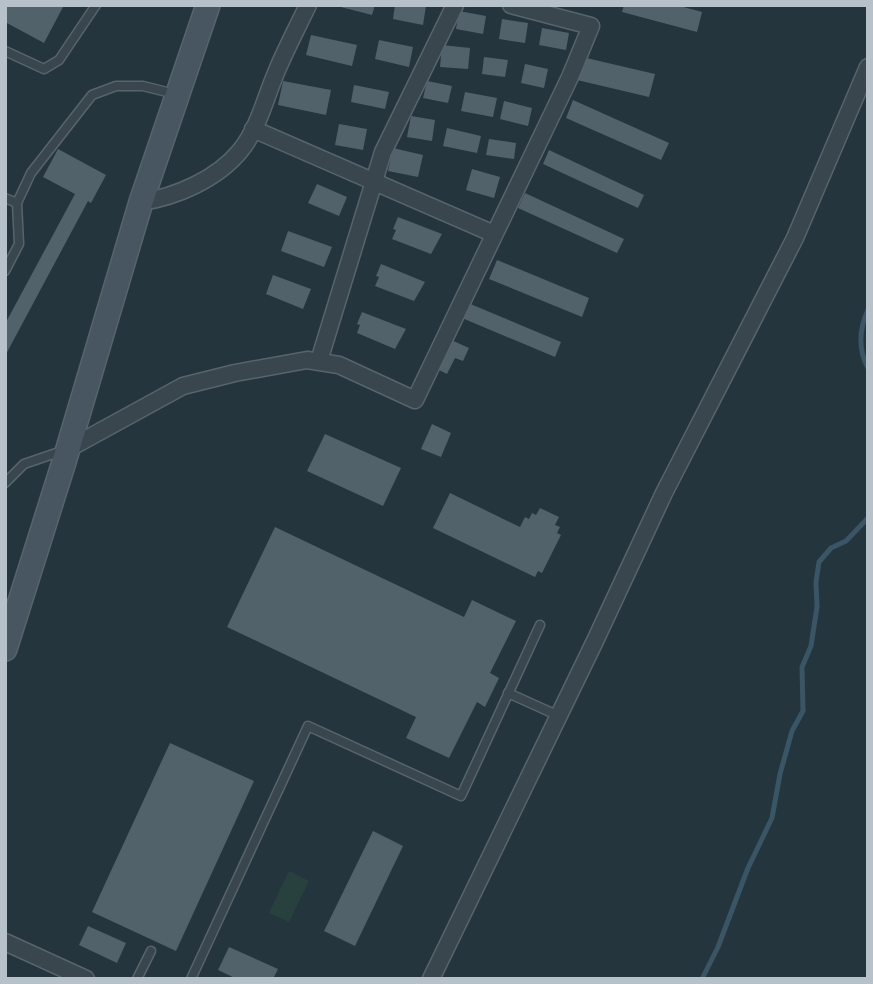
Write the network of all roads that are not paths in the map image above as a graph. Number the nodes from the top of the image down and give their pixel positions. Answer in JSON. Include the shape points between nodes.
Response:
{"nodes":[{"id":1,"x":96,"y":5,"type":"edge"},
{"id":2,"x":208,"y":5,"type":"edge"},
{"id":3,"x":308,"y":5,"type":"edge"},
{"id":4,"x":456,"y":5,"type":"edge"},
{"id":5,"x":511,"y":5,"type":"edge"},
{"id":6,"x":5,"y":51,"type":"edge"},
{"id":7,"x":868,"y":67,"type":"edge"},
{"id":8,"x":178,"y":95,"type":"junction"},
{"id":9,"x":253,"y":129,"type":"junction"},
{"id":10,"x":374,"y":183,"type":"junction"},
{"id":11,"x":5,"y":198,"type":"edge"},
{"id":12,"x":141,"y":202,"type":"junction"},
{"id":13,"x":17,"y":203,"type":"junction"},
{"id":14,"x":494,"y":234,"type":"junction"},
{"id":15,"x":5,"y":271,"type":"edge"},
{"id":16,"x":319,"y":362,"type":"junction"},
{"id":17,"x":68,"y":449,"type":"junction"},
{"id":18,"x":5,"y":483,"type":"edge"},
{"id":19,"x":540,"y":625,"type":"dead end"},
{"id":20,"x":5,"y":649,"type":"edge"},
{"id":21,"x":508,"y":693,"type":"junction"},
{"id":22,"x":559,"y":716,"type":"junction"},
{"id":23,"x":5,"y":942,"type":"edge"},
{"id":24,"x":151,"y":951,"type":"dead end"},
{"id":25,"x":86,"y":979,"type":"edge"},
{"id":26,"x":137,"y":979,"type":"edge"},
{"id":27,"x":191,"y":979,"type":"edge"},
{"id":28,"x":431,"y":979,"type":"edge"}],
"edges":[{"from":1,"to":6,"type":"lane","via":[[59,60],[44,69]]},
{"from":2,"to":8,"type":"street"},
{"from":3,"to":9,"type":"street"},
{"from":4,"to":10,"type":"street","via":[[383,152]]},
{"from":5,"to":14,"type":"street","via":[[591,26]]},
{"from":7,"to":22,"type":"street","via":[[795,238],[664,493]]},
{"from":8,"to":12,"type":"street"},
{"from":8,"to":13,"type":"lane","via":[[142,86],[116,86],[92,95],[31,173]]},
{"from":9,"to":10,"type":"street"},
{"from":9,"to":12,"type":"street","via":[[240,152],[217,171],[186,190]]},
{"from":10,"to":14,"type":"street"},
{"from":10,"to":16,"type":"street"},
{"from":11,"to":13,"type":"lane"},
{"from":12,"to":17,"type":"street"},
{"from":13,"to":15,"type":"lane","via":[[19,244]]},
{"from":14,"to":16,"type":"street","via":[[415,400],[339,365]]},
{"from":16,"to":17,"type":"street","via":[[295,362],[183,386]]},
{"from":17,"to":18,"type":"lane","via":[[24,464]]},
{"from":17,"to":20,"type":"street"},
{"from":19,"to":21,"type":"lane"},
{"from":21,"to":22,"type":"lane"},
{"from":21,"to":27,"type":"lane","via":[[461,796],[309,726]]},
{"from":22,"to":28,"type":"street"},
{"from":23,"to":25,"type":"street"},
{"from":24,"to":26,"type":"lane"}]}
